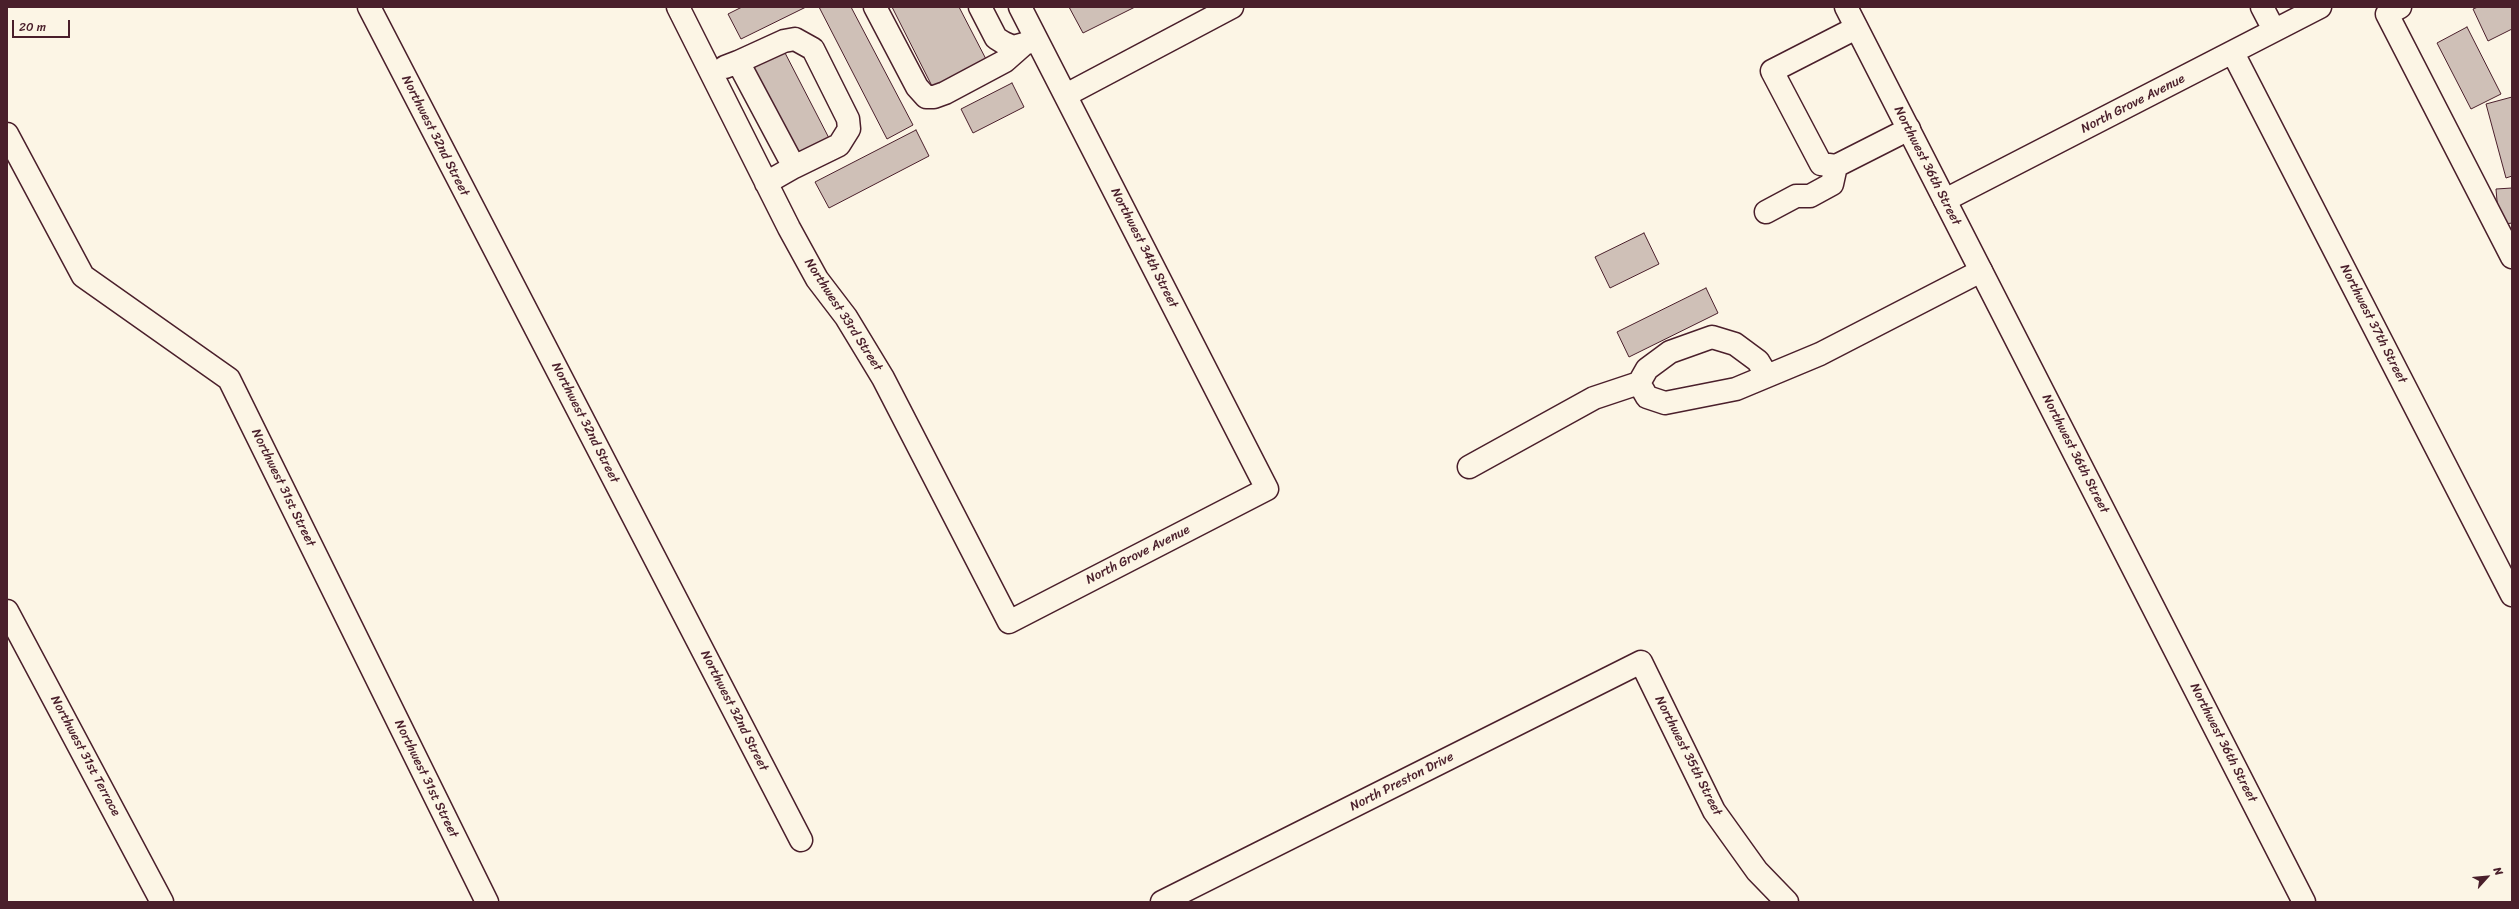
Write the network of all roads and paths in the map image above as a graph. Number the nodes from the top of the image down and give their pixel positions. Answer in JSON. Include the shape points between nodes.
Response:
{"nodes":[{"id":1,"x":368,"y":7,"type":"edge"},
{"id":2,"x":678,"y":7,"type":"edge"},
{"id":3,"x":876,"y":7,"type":"edge"},
{"id":4,"x":980,"y":7,"type":"edge"},
{"id":5,"x":1020,"y":7,"type":"edge"},
{"id":6,"x":1232,"y":7,"type":"edge"},
{"id":7,"x":1846,"y":7,"type":"edge"},
{"id":8,"x":2262,"y":7,"type":"edge"},
{"id":9,"x":2320,"y":7,"type":"edge"},
{"id":10,"x":2390,"y":9,"type":"edge"},
{"id":11,"x":1856,"y":28,"type":"junction"},
{"id":12,"x":2274,"y":30,"type":"junction"},
{"id":13,"x":1029,"y":42,"type":"junction"},
{"id":14,"x":2233,"y":53,"type":"junction"},
{"id":15,"x":738,"y":62,"type":"junction"},
{"id":16,"x":711,"y":73,"type":"junction"},
{"id":17,"x":1066,"y":96,"type":"junction"},
{"id":18,"x":1909,"y":130,"type":"junction"},
{"id":19,"x":7,"y":134,"type":"edge"},
{"id":20,"x":1836,"y":166,"type":"junction"},
{"id":21,"x":794,"y":167,"type":"junction"},
{"id":22,"x":766,"y":182,"type":"junction"},
{"id":23,"x":1945,"y":200,"type":"junction"},
{"id":24,"x":1766,"y":212,"type":"dead end"},
{"id":25,"x":2512,"y":257,"type":"edge"},
{"id":26,"x":1981,"y":271,"type":"junction"},
{"id":27,"x":1767,"y":376,"type":"junction"},
{"id":28,"x":1639,"y":383,"type":"junction"},
{"id":29,"x":1469,"y":467,"type":"dead end"},
{"id":30,"x":1267,"y":489,"type":"joint"},
{"id":31,"x":2512,"y":595,"type":"edge"},
{"id":32,"x":7,"y":611,"type":"edge"},
{"id":33,"x":1009,"y":622,"type":"joint"},
{"id":34,"x":1641,"y":662,"type":"joint"},
{"id":35,"x":801,"y":840,"type":"dead end"},
{"id":36,"x":162,"y":902,"type":"edge"},
{"id":37,"x":487,"y":902,"type":"edge"},
{"id":38,"x":1162,"y":902,"type":"edge"},
{"id":39,"x":1786,"y":902,"type":"edge"},
{"id":40,"x":2304,"y":902,"type":"edge"}],
"edges":[{"from":1,"to":35,"type":"street","name":"Northwest 32nd Street"},
{"from":2,"to":16,"type":"street","name":"Northwest 33rd Street"},
{"from":3,"to":13,"type":"street","via":[[917,87],[926,97],[934,98],[1005,61]]},
{"from":4,"to":13,"type":"street","via":[[996,38],[1013,47]]},
{"from":5,"to":13,"type":"street","name":"Northwest 34th Street"},
{"from":6,"to":17,"type":"street"},
{"from":7,"to":11,"type":"street","name":"Northwest 36th Street"},
{"from":8,"to":12,"type":"street"},
{"from":9,"to":12,"type":"street","name":"North Grove Avenue"},
{"from":10,"to":25,"type":"street"},
{"from":11,"to":18,"type":"street","name":"Northwest 36th Street"},
{"from":11,"to":20,"type":"street","via":[[1772,71],[1821,164]]},
{"from":12,"to":14,"type":"street","name":"North Grove Avenue"},
{"from":13,"to":17,"type":"street","name":"Northwest 34th Street"},
{"from":14,"to":23,"type":"street","name":"North Grove Avenue"},
{"from":14,"to":31,"type":"street","name":"Northwest 37th Street"},
{"from":15,"to":16,"type":"street"},
{"from":15,"to":21,"type":"street"},
{"from":15,"to":21,"type":"street","via":[[784,41],[795,40],[813,49],[848,119],[849,129],[839,145]]},
{"from":16,"to":22,"type":"street","name":"Northwest 33rd Street"},
{"from":17,"to":30,"type":"street","name":"Northwest 34th Street"},
{"from":18,"to":20,"type":"street"},
{"from":18,"to":23,"type":"street","name":"Northwest 36th Street"},
{"from":19,"to":37,"type":"street","name":"Northwest 31st Street","via":[[83,276],[229,379]]},
{"from":20,"to":24,"type":"street","via":[[1832,184],[1810,196],[1796,196]]},
{"from":21,"to":22,"type":"street"},
{"from":22,"to":33,"type":"street","name":"Northwest 33rd Street","via":[[817,279],[846,317],[883,378]]},
{"from":23,"to":26,"type":"street","name":"Northwest 36th Street"},
{"from":26,"to":27,"type":"street","via":[[1820,354]]},
{"from":26,"to":40,"type":"street","name":"Northwest 36th Street"},
{"from":27,"to":28,"type":"street","via":[[1736,389],[1665,403],[1647,397]]},
{"from":27,"to":28,"type":"street","via":[[1758,361],[1735,344],[1712,337],[1670,352],[1647,369]]},
{"from":28,"to":29,"type":"street","via":[[1594,398]]},
{"from":30,"to":33,"type":"street","name":"North Grove Avenue"},
{"from":32,"to":36,"type":"street","name":"Northwest 31st Terrace"},
{"from":34,"to":38,"type":"street","name":"North Preston Drive"},
{"from":34,"to":39,"type":"street","name":"Northwest 35th Street","via":[[1714,811],[1758,871]]}]}
